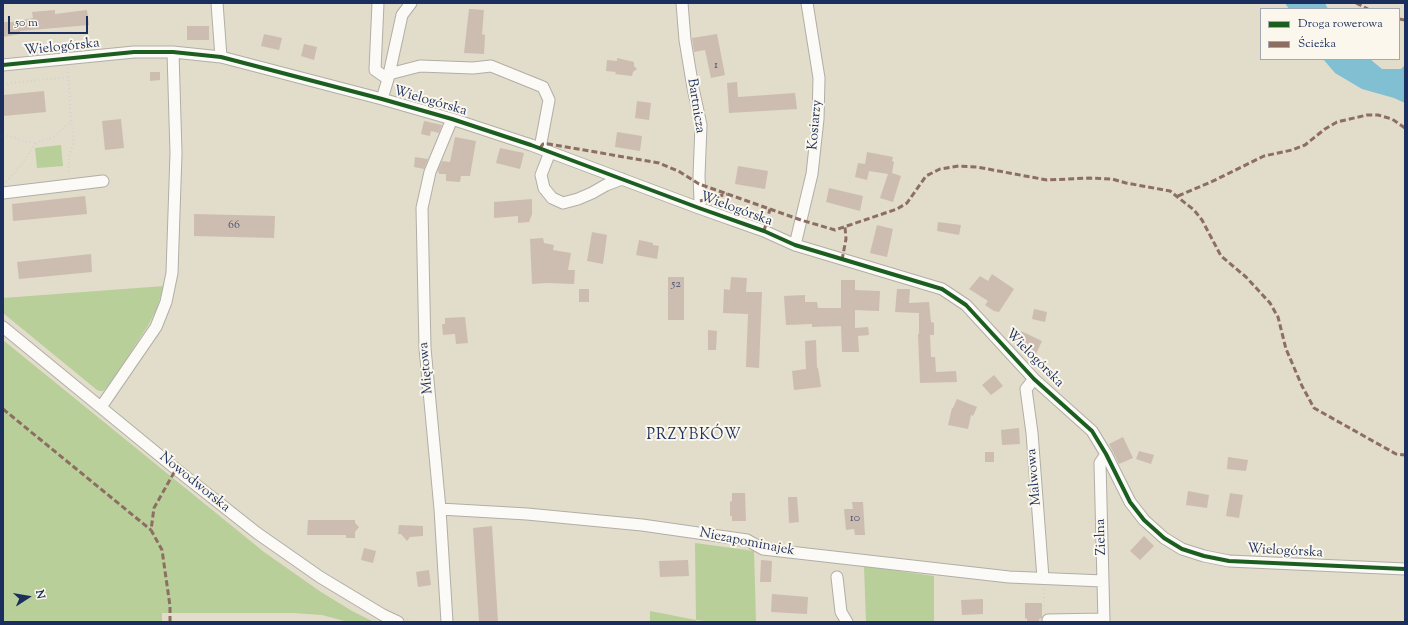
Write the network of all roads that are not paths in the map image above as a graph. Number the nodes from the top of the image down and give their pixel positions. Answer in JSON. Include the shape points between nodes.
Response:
{"nodes":[{"id":1,"x":217,"y":3,"type":"edge"},
{"id":2,"x":378,"y":3,"type":"edge"},
{"id":3,"x":411,"y":3,"type":"edge"},
{"id":4,"x":682,"y":3,"type":"edge"},
{"id":5,"x":807,"y":3,"type":"edge"},
{"id":6,"x":173,"y":52,"type":"junction"},
{"id":7,"x":221,"y":57,"type":"junction"},
{"id":8,"x":3,"y":65,"type":"edge"},
{"id":9,"x":389,"y":77,"type":"junction"},
{"id":10,"x":382,"y":99,"type":"junction"},
{"id":11,"x":452,"y":119,"type":"junction"},
{"id":12,"x":545,"y":150,"type":"junction"},
{"id":13,"x":622,"y":179,"type":"junction"},
{"id":14,"x":103,"y":180,"type":"dead end"},
{"id":15,"x":4,"y":189,"type":"edge"},
{"id":16,"x":699,"y":208,"type":"junction"},
{"id":17,"x":795,"y":245,"type":"junction"},
{"id":18,"x":3,"y":327,"type":"edge"},
{"id":19,"x":1034,"y":378,"type":"junction"},
{"id":20,"x":101,"y":407,"type":"junction"},
{"id":21,"x":1106,"y":454,"type":"junction"},
{"id":22,"x":440,"y":509,"type":"junction"},
{"id":23,"x":1405,"y":569,"type":"edge"},
{"id":24,"x":837,"y":577,"type":"dead end"},
{"id":25,"x":1043,"y":578,"type":"junction"},
{"id":26,"x":1103,"y":581,"type":"junction"},
{"id":27,"x":1048,"y":620,"type":"dead end"},
{"id":28,"x":1104,"y":620,"type":"edge"},
{"id":29,"x":398,"y":622,"type":"edge"},
{"id":30,"x":447,"y":622,"type":"edge"},
{"id":31,"x":847,"y":622,"type":"edge"}],
"edges":[{"from":1,"to":7,"type":"street"},
{"from":2,"to":9,"type":"street","via":[[375,70]]},
{"from":3,"to":9,"type":"street","via":[[402,15]]},
{"from":4,"to":16,"type":"street","name":"Bartnicza","via":[[684,40],[701,124]]},
{"from":5,"to":17,"type":"street","name":"Kosiarzy","via":[[820,78],[818,119],[812,174]]},
{"from":6,"to":7,"type":"street","name":"Wielogórska"},
{"from":6,"to":8,"type":"street","name":"Wielogórska","via":[[134,52]]},
{"from":6,"to":20,"type":"street","via":[[176,153],[172,273],[166,302],[156,327]]},
{"from":7,"to":10,"type":"street","name":"Wielogórska"},
{"from":9,"to":10,"type":"street"},
{"from":9,"to":12,"type":"street","via":[[420,66],[491,66],[543,87],[549,100]]},
{"from":10,"to":11,"type":"street","name":"Wielogórska"},
{"from":11,"to":12,"type":"street","name":"Wielogórska"},
{"from":11,"to":22,"type":"street","name":"Miętowa","via":[[430,172],[422,208],[424,348]]},
{"from":12,"to":13,"type":"street","name":"Wielogórska"},
{"from":12,"to":13,"type":"street","via":[[542,175],[544,188],[552,198],[563,203]]},
{"from":13,"to":16,"type":"street","name":"Wielogórska"},
{"from":14,"to":15,"type":"street"},
{"from":16,"to":17,"type":"street","name":"Wielogórska"},
{"from":17,"to":19,"type":"street","name":"Wielogórska","via":[[942,289],[966,305]]},
{"from":18,"to":20,"type":"street","name":"Nowodworska"},
{"from":19,"to":21,"type":"street","name":"Wielogórska","via":[[1092,431]]},
{"from":19,"to":25,"type":"street","name":"Malwowa","via":[[1026,390],[1032,433]]},
{"from":20,"to":29,"type":"street","name":"Nowodworska","via":[[257,533],[320,577]]},
{"from":21,"to":23,"type":"street","name":"Wielogórska","via":[[1130,502],[1144,520],[1164,538],[1182,549],[1229,561]]},
{"from":21,"to":26,"type":"street","name":"Zielna","via":[[1100,463]]},
{"from":22,"to":25,"type":"street","name":"Niezapominajek","via":[[642,525],[747,540],[763,548]]},
{"from":22,"to":30,"type":"street","name":"Miętowa"},
{"from":24,"to":31,"type":"street","via":[[841,612]]},
{"from":25,"to":26,"type":"street","name":"Niezapominajek"},
{"from":26,"to":28,"type":"street","name":"Zielna"},
{"from":27,"to":28,"type":"street"}]}
